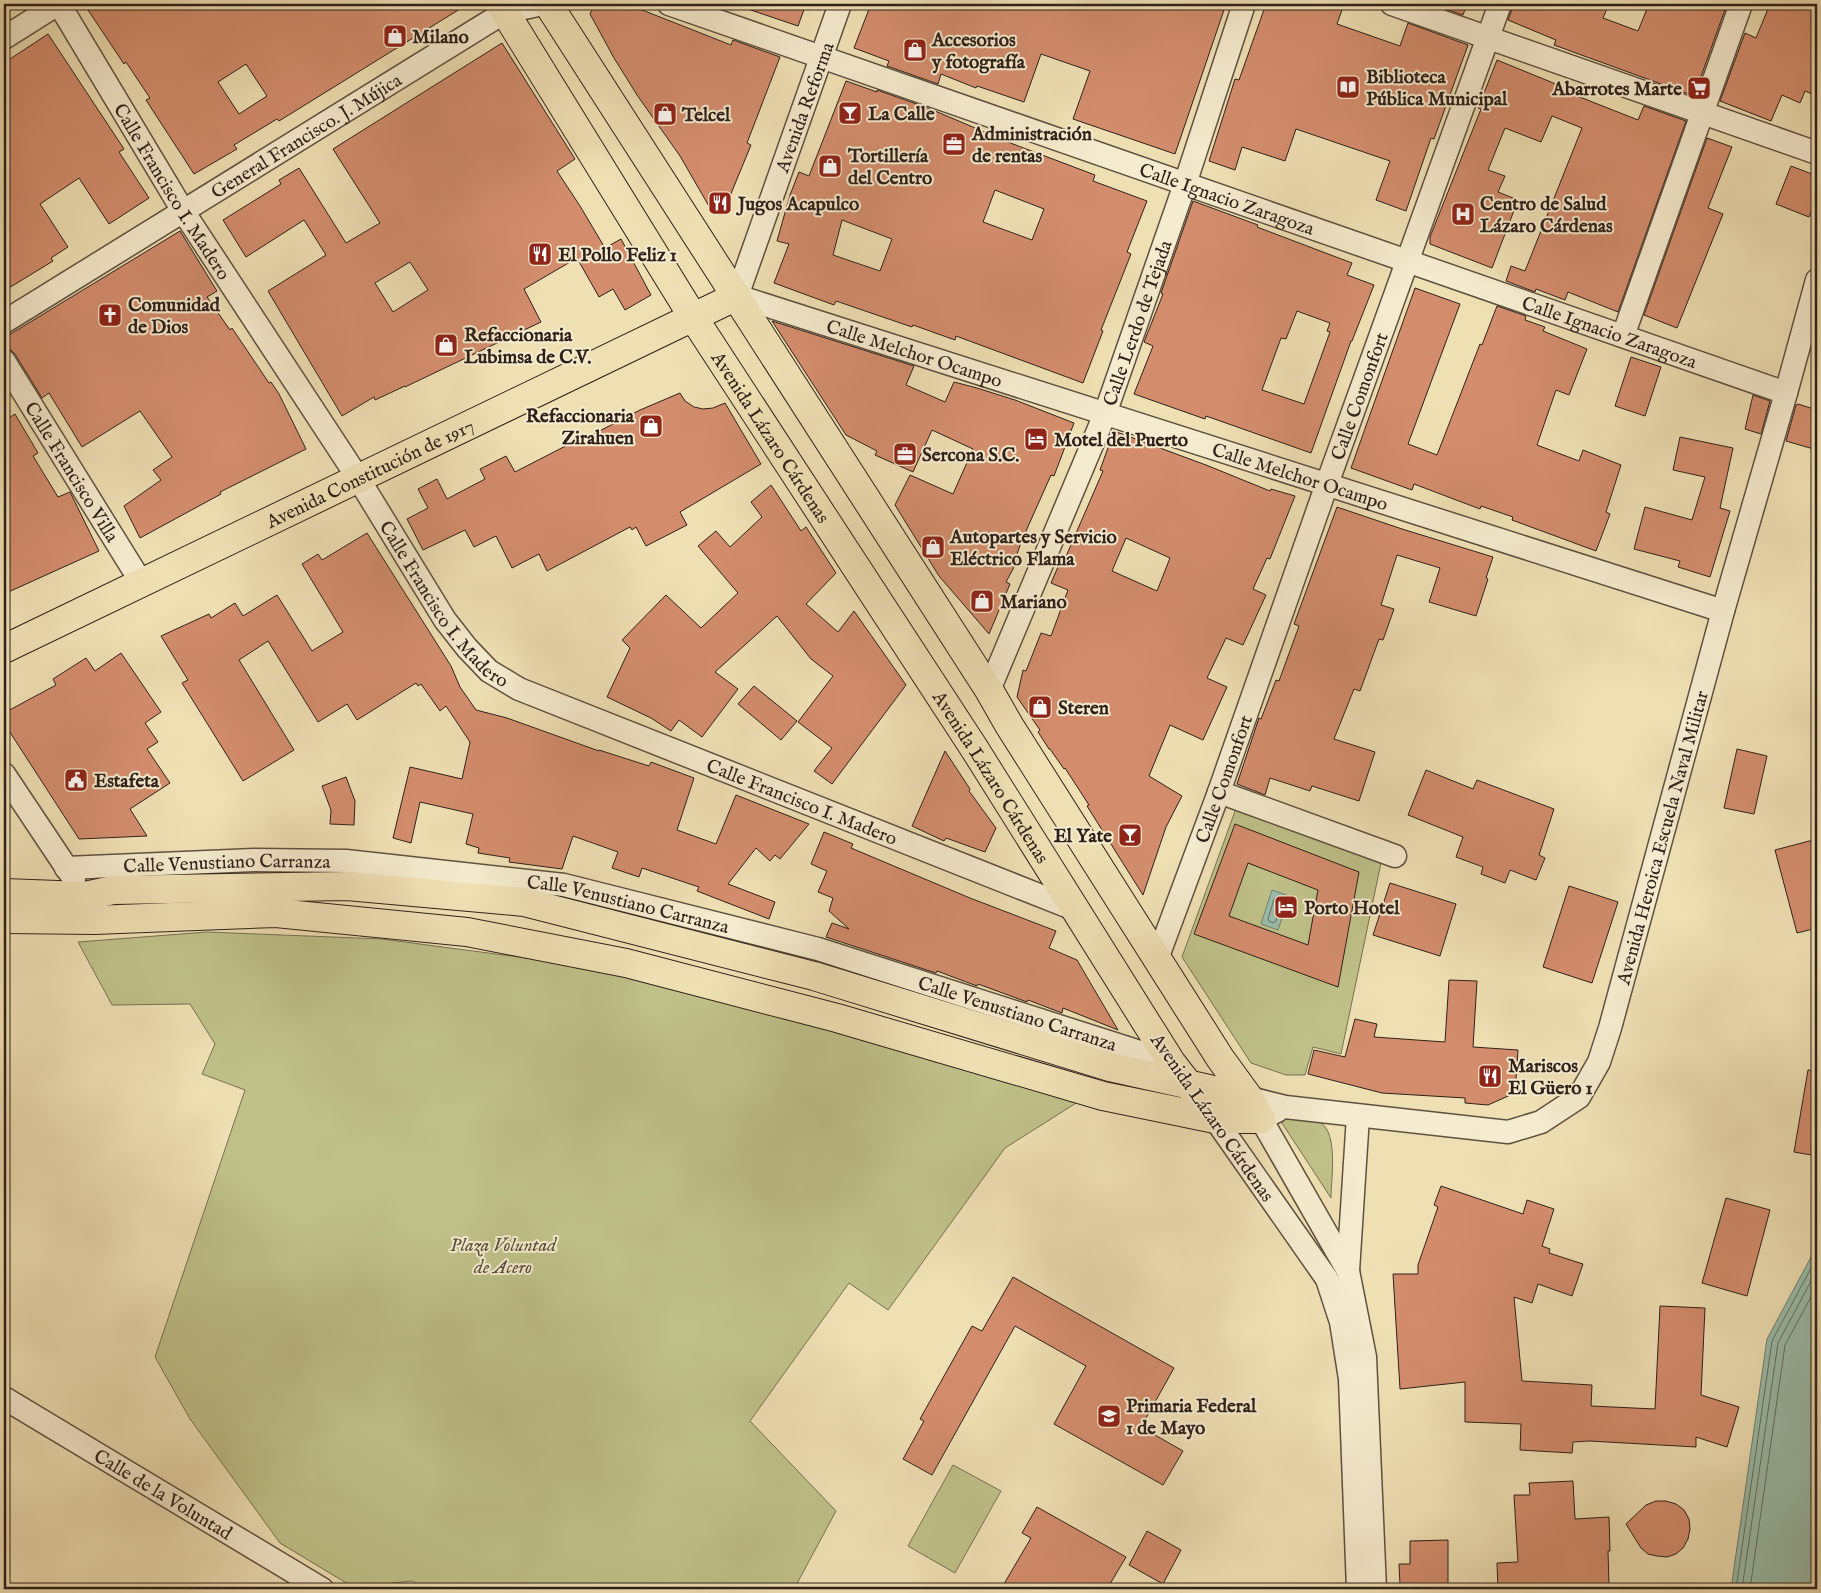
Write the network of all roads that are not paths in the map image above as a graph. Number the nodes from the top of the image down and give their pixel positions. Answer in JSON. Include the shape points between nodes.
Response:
{"nodes":[{"id":1,"x":59,"y":4,"type":"edge"},
{"id":2,"x":543,"y":4,"type":"edge"},
{"id":3,"x":548,"y":4,"type":"edge"},
{"id":4,"x":669,"y":4,"type":"edge"},
{"id":5,"x":840,"y":4,"type":"edge"},
{"id":6,"x":1244,"y":4,"type":"edge"},
{"id":7,"x":1392,"y":4,"type":"edge"},
{"id":8,"x":1500,"y":4,"type":"edge"},
{"id":9,"x":1741,"y":4,"type":"edge"},
{"id":10,"x":503,"y":8,"type":"edge"},
{"id":11,"x":4,"y":38,"type":"edge"},
{"id":12,"x":1488,"y":38,"type":"junction"},
{"id":13,"x":822,"y":57,"type":"junction"},
{"id":14,"x":1702,"y":113,"type":"junction"},
{"id":15,"x":1817,"y":153,"type":"edge"},
{"id":16,"x":1185,"y":184,"type":"junction"},
{"id":17,"x":183,"y":211,"type":"junction"},
{"id":18,"x":1408,"y":261,"type":"junction"},
{"id":19,"x":1817,"y":280,"type":"edge"},
{"id":20,"x":737,"y":296,"type":"junction"},
{"id":21,"x":693,"y":317,"type":"junction"},
{"id":22,"x":4,"y":322,"type":"edge"},
{"id":23,"x":1623,"y":336,"type":"junction"},
{"id":24,"x":4,"y":361,"type":"edge"},
{"id":25,"x":1786,"y":393,"type":"junction"},
{"id":26,"x":1105,"y":414,"type":"junction"},
{"id":27,"x":358,"y":478,"type":"junction"},
{"id":28,"x":1327,"y":484,"type":"junction"},
{"id":29,"x":141,"y":582,"type":"junction"},
{"id":30,"x":1723,"y":611,"type":"junction"},
{"id":31,"x":4,"y":649,"type":"edge"},
{"id":32,"x":989,"y":690,"type":"junction"},
{"id":33,"x":1009,"y":725,"type":"junction"},
{"id":34,"x":974,"y":748,"type":"junction"},
{"id":35,"x":4,"y":774,"type":"edge"},
{"id":36,"x":1219,"y":792,"type":"junction"},
{"id":37,"x":1395,"y":856,"type":"dead end"},
{"id":38,"x":66,"y":868,"type":"junction"},
{"id":39,"x":4,"y":893,"type":"edge"},
{"id":40,"x":90,"y":908,"type":"junction"},
{"id":41,"x":1074,"y":909,"type":"junction"},
{"id":42,"x":4,"y":919,"type":"edge"},
{"id":43,"x":1157,"y":959,"type":"junction"},
{"id":44,"x":1171,"y":1062,"type":"junction"},
{"id":45,"x":1191,"y":1086,"type":"junction"},
{"id":46,"x":1265,"y":1108,"type":"junction"},
{"id":47,"x":1358,"y":1116,"type":"junction"},
{"id":48,"x":1215,"y":1119,"type":"junction"},
{"id":49,"x":1348,"y":1271,"type":"junction"},
{"id":50,"x":4,"y":1398,"type":"edge"},
{"id":51,"x":314,"y":1587,"type":"edge"},
{"id":52,"x":1358,"y":1589,"type":"edge"},
{"id":53,"x":1374,"y":1589,"type":"edge"}],
"edges":[{"from":1,"to":11,"type":"street"},
{"from":1,"to":17,"type":"street","name":"Calle Francisco I. Madero"},
{"from":2,"to":10,"type":"street","name":"General Francisco. J. Mújica"},
{"from":3,"to":20,"type":"main road","name":"Avenida Lázaro Cárdenas"},
{"from":4,"to":13,"type":"street","name":"Calle Ignacio Zaragoza"},
{"from":5,"to":13,"type":"street","name":"Avenida Reforma"},
{"from":6,"to":16,"type":"street","name":"Calle Lerdo de Tejada"},
{"from":7,"to":12,"type":"street"},
{"from":8,"to":12,"type":"street","name":"Calle Comonfort"},
{"from":9,"to":14,"type":"street"},
{"from":10,"to":17,"type":"street","name":"General Francisco. J. Mújica"},
{"from":10,"to":21,"type":"main road","name":"Avenida Lázaro Cárdenas"},
{"from":12,"to":14,"type":"street"},
{"from":12,"to":18,"type":"street","name":"Calle Comonfort"},
{"from":13,"to":16,"type":"street","name":"Calle Ignacio Zaragoza"},
{"from":13,"to":20,"type":"street","name":"Avenida Reforma"},
{"from":14,"to":15,"type":"street"},
{"from":14,"to":23,"type":"street"},
{"from":16,"to":18,"type":"street","name":"Calle Ignacio Zaragoza"},
{"from":16,"to":26,"type":"street","name":"Calle Lerdo de Tejada"},
{"from":17,"to":22,"type":"street","name":"General Francisco. J. Mújica"},
{"from":17,"to":27,"type":"street","name":"Calle Francisco I. Madero"},
{"from":18,"to":23,"type":"street","name":"Calle Ignacio Zaragoza"},
{"from":18,"to":28,"type":"street","name":"Calle Comonfort"},
{"from":19,"to":25,"type":"street","name":"Avenida Heroica Escuela Naval Militar"},
{"from":20,"to":21,"type":"main road","name":"Avenida Constitución de 1917"},
{"from":20,"to":26,"type":"street","name":"Calle Melchor Ocampo"},
{"from":20,"to":32,"type":"main road","name":"Avenida Lázaro Cárdenas"},
{"from":21,"to":27,"type":"main road","name":"Avenida Constitución de 1917"},
{"from":21,"to":34,"type":"main road","name":"Avenida Lázaro Cárdenas"},
{"from":23,"to":25,"type":"street","name":"Calle Ignacio Zaragoza"},
{"from":24,"to":29,"type":"street","name":"Calle Francisco Villa"},
{"from":25,"to":30,"type":"street","name":"Avenida Heroica Escuela Naval Militar"},
{"from":26,"to":28,"type":"street","name":"Calle Melchor Ocampo"},
{"from":26,"to":32,"type":"street","name":"Calle Lerdo de Tejada"},
{"from":27,"to":29,"type":"main road","name":"Avenida Constitución de 1917"},
{"from":27,"to":41,"type":"street","name":"Calle Francisco I. Madero","via":[[445,620],[489,670],[519,689]]},
{"from":28,"to":30,"type":"street","name":"Calle Melchor Ocampo"},
{"from":28,"to":36,"type":"street","name":"Calle Comonfort"},
{"from":29,"to":31,"type":"main road","name":"Avenida Constitución de 1917"},
{"from":30,"to":47,"type":"street","name":"Avenida Heroica Escuela Naval Militar","via":[[1610,1028],[1599,1062],[1579,1097],[1541,1122],[1508,1132]]},
{"from":32,"to":33,"type":"main road","name":"Avenida Lázaro Cárdenas"},
{"from":33,"to":34,"type":"main road"},
{"from":33,"to":43,"type":"main road","name":"Avenida Lázaro Cárdenas"},
{"from":34,"to":41,"type":"main road","name":"Avenida Lázaro Cárdenas"},
{"from":35,"to":38,"type":"street"},
{"from":36,"to":37,"type":"street"},
{"from":36,"to":43,"type":"street","name":"Calle Comonfort"},
{"from":38,"to":40,"type":"street"},
{"from":38,"to":44,"type":"street","name":"Calle Venustiano Carranza","via":[[254,860],[346,861],[564,885],[818,949]]},
{"from":39,"to":40,"type":"main road"},
{"from":40,"to":42,"type":"main road"},
{"from":40,"to":45,"type":"main road","via":[[113,890],[347,886],[524,902],[814,976],[1110,1067]]},
{"from":40,"to":48,"type":"main road","via":[[276,913],[467,932],[626,963],[837,1018],[1103,1096]]},
{"from":41,"to":44,"type":"main road","name":"Avenida Lázaro Cárdenas"},
{"from":43,"to":46,"type":"main road","name":"Avenida Lázaro Cárdenas","via":[[1220,1058]]},
{"from":44,"to":45,"type":"main road","name":"Avenida Lázaro Cárdenas"},
{"from":45,"to":46,"type":"main road"},
{"from":45,"to":48,"type":"main road","name":"Avenida Lázaro Cárdenas"},
{"from":46,"to":47,"type":"street","name":"Avenida Heroica Escuela Naval Militar"},
{"from":46,"to":48,"type":"main road"},
{"from":46,"to":49,"type":"street","name":"Avenida Lázaro Cárdenas"},
{"from":47,"to":49,"type":"street"},
{"from":48,"to":52,"type":"street","name":"Avenida Lázaro Cárdenas","via":[[1327,1279],[1341,1322],[1350,1379]]},
{"from":49,"to":53,"type":"street","name":"Avenida Lázaro Cárdenas","via":[[1365,1357]]},
{"from":50,"to":51,"type":"street","name":"Calle de la Voluntad"}]}
